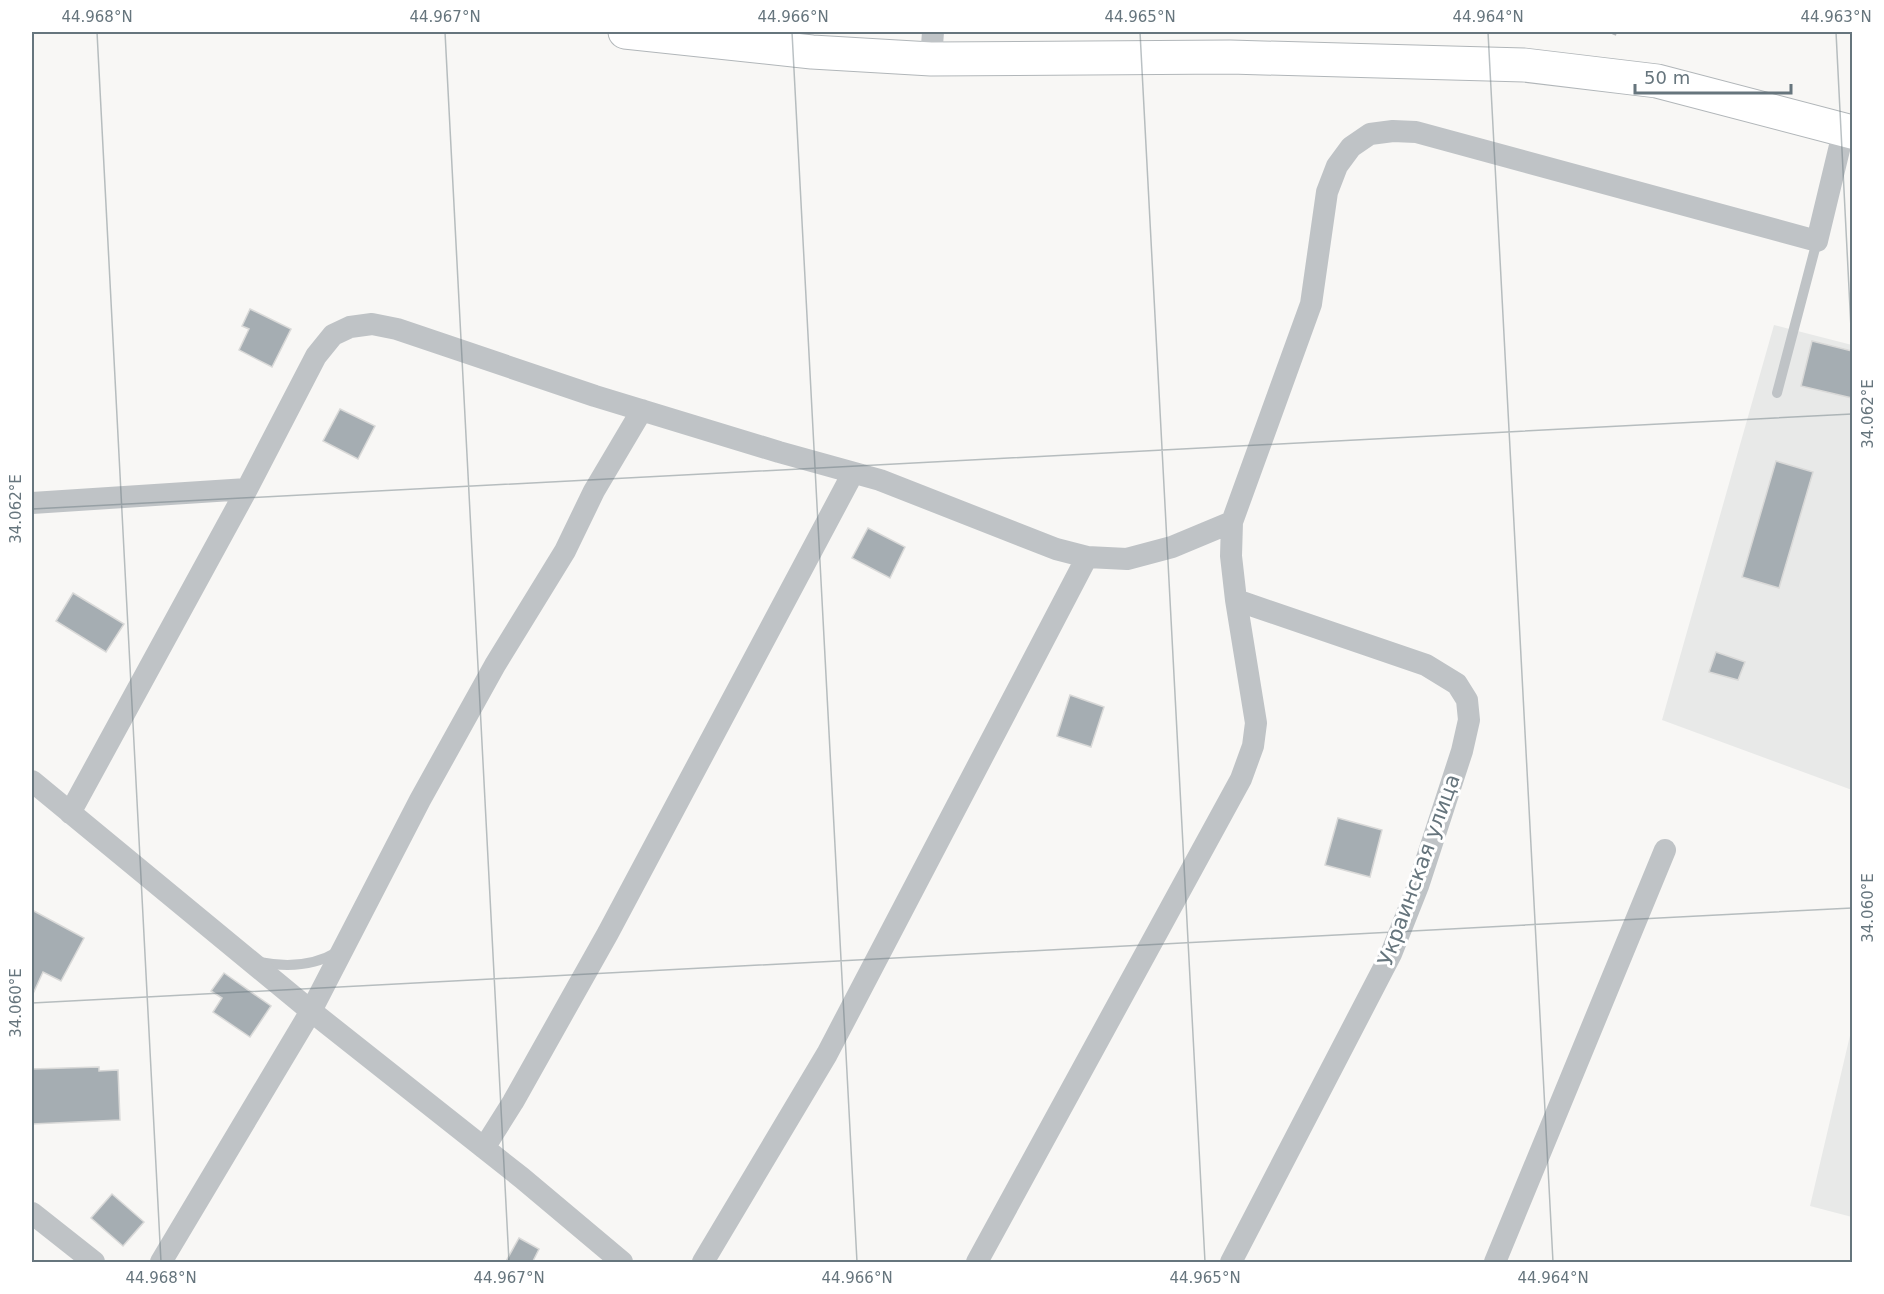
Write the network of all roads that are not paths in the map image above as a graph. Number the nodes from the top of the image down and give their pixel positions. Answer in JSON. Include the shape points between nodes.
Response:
{"nodes":[{"id":1,"x":625,"y":32,"type":"edge"},
{"id":2,"x":932,"y":45,"type":"edge"},
{"id":3,"x":1848,"y":131,"type":"edge"},
{"id":4,"x":1817,"y":241,"type":"junction"},
{"id":5,"x":1777,"y":393,"type":"dead end"},
{"id":6,"x":642,"y":410,"type":"junction"},
{"id":7,"x":854,"y":473,"type":"junction"},
{"id":8,"x":247,"y":489,"type":"junction"},
{"id":9,"x":32,"y":503,"type":"edge"},
{"id":10,"x":1232,"y":522,"type":"junction"},
{"id":11,"x":1088,"y":557,"type":"junction"},
{"id":12,"x":1236,"y":600,"type":"junction"},
{"id":13,"x":32,"y":782,"type":"edge"},
{"id":14,"x":70,"y":813,"type":"junction"},
{"id":15,"x":1665,"y":850,"type":"dead end"},
{"id":16,"x":342,"y":949,"type":"junction"},
{"id":17,"x":245,"y":958,"type":"junction"},
{"id":18,"x":310,"y":1011,"type":"junction"},
{"id":19,"x":484,"y":1148,"type":"junction"},
{"id":20,"x":32,"y":1213,"type":"edge"},
{"id":21,"x":94,"y":1263,"type":"edge"},
{"id":22,"x":160,"y":1263,"type":"edge"},
{"id":23,"x":622,"y":1263,"type":"edge"},
{"id":24,"x":703,"y":1263,"type":"edge"},
{"id":25,"x":977,"y":1263,"type":"edge"},
{"id":26,"x":1231,"y":1263,"type":"edge"},
{"id":27,"x":1495,"y":1263,"type":"edge"}],
"edges":[{"from":1,"to":2,"type":"main road","via":[[812,52]]},
{"from":2,"to":3,"type":"main road","via":[[1524,65],[1657,81]]},
{"from":3,"to":4,"type":"street"},
{"from":4,"to":5,"type":"lane"},
{"from":4,"to":10,"type":"street","via":[[1416,132],[1370,134],[1344,156],[1327,192],[1311,304]]},
{"from":6,"to":7,"type":"street"},
{"from":6,"to":8,"type":"street","via":[[397,329],[372,324],[350,327],[333,335],[316,356]]},
{"from":6,"to":16,"type":"street","via":[[594,491],[565,551],[489,675]]},
{"from":7,"to":11,"type":"street","via":[[1056,549]]},
{"from":7,"to":19,"type":"street","via":[[608,933]]},
{"from":8,"to":9,"type":"street"},
{"from":8,"to":14,"type":"street"},
{"from":10,"to":11,"type":"street","via":[[1172,547],[1126,559]]},
{"from":10,"to":12,"type":"street"},
{"from":11,"to":24,"type":"street","via":[[826,1054]]},
{"from":12,"to":25,"type":"street","via":[[1256,723],[1253,746],[1241,779]]},
{"from":12,"to":26,"type":"street","name":"Украинская улица","via":[[1426,665],[1456,684],[1467,700],[1468,720],[1462,752],[1418,886],[1391,954]]},
{"from":13,"to":14,"type":"street"},
{"from":14,"to":17,"type":"street"},
{"from":15,"to":27,"type":"street"},
{"from":16,"to":17,"type":"lane","via":[[307,963],[281,965]]},
{"from":16,"to":18,"type":"street"},
{"from":17,"to":18,"type":"street"},
{"from":18,"to":19,"type":"street"},
{"from":18,"to":22,"type":"street"},
{"from":19,"to":23,"type":"street"},
{"from":20,"to":21,"type":"street"}]}
